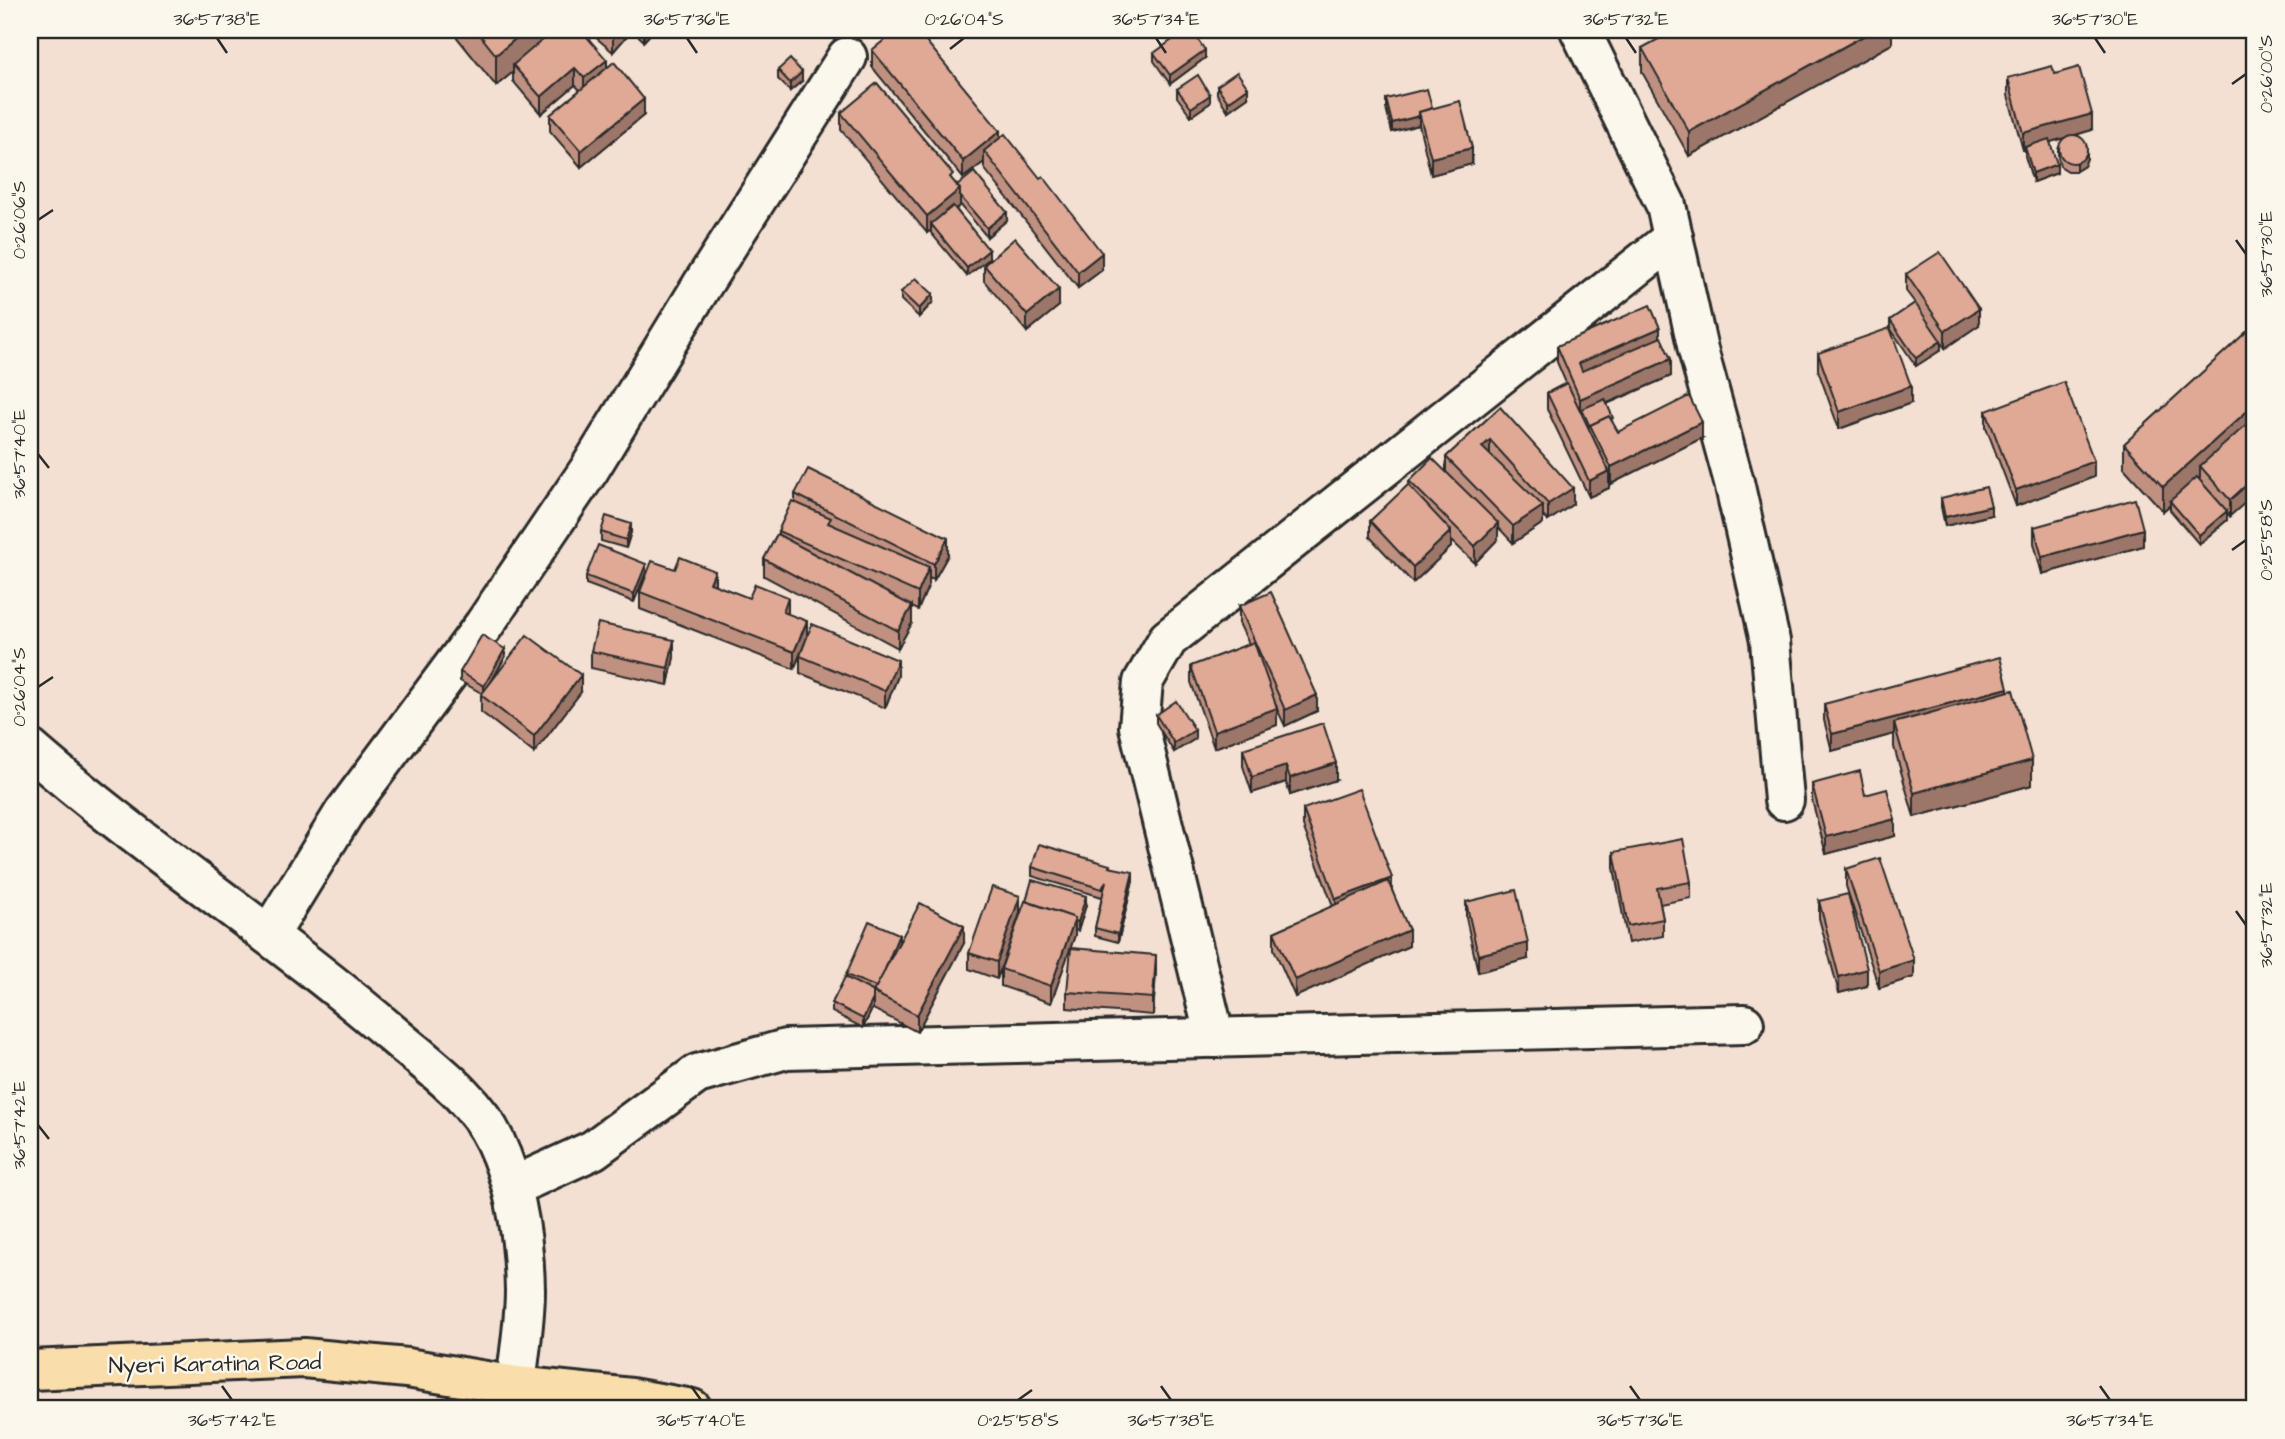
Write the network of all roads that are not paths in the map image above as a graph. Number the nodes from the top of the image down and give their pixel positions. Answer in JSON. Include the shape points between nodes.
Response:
{"nodes":[{"id":1,"x":1580,"y":30,"type":"edge"},
{"id":2,"x":847,"y":57,"type":"dead end"},
{"id":3,"x":1674,"y":238,"type":"junction"},
{"id":4,"x":30,"y":749,"type":"edge"},
{"id":5,"x":1784,"y":800,"type":"dead end"},
{"id":6,"x":269,"y":935,"type":"junction"},
{"id":7,"x":1744,"y":1024,"type":"dead end"},
{"id":8,"x":1215,"y":1038,"type":"junction"},
{"id":9,"x":512,"y":1187,"type":"junction"},
{"id":10,"x":30,"y":1370,"type":"edge"},
{"id":11,"x":516,"y":1386,"type":"junction"},
{"id":12,"x":692,"y":1409,"type":"edge"}],
"edges":[{"from":1,"to":3,"type":"street","via":[[1666,205]]},
{"from":2,"to":6,"type":"street","via":[[589,470],[484,625],[344,813]]},
{"from":3,"to":5,"type":"street","via":[[1770,641]]},
{"from":3,"to":8,"type":"street","via":[[1168,639],[1149,671],[1143,682],[1139,727]]},
{"from":4,"to":6,"type":"street"},
{"from":6,"to":9,"type":"street","via":[[465,1097],[494,1138]]},
{"from":7,"to":8,"type":"street"},
{"from":8,"to":9,"type":"street","via":[[786,1049],[697,1074],[593,1150]]},
{"from":9,"to":11,"type":"street","via":[[520,1222],[525,1293]]},
{"from":10,"to":11,"type":"highway","name":"Nyeri Karatina Road","via":[[304,1358],[407,1368]]},
{"from":11,"to":12,"type":"highway","name":"Nyeri Karatina Road"}]}
